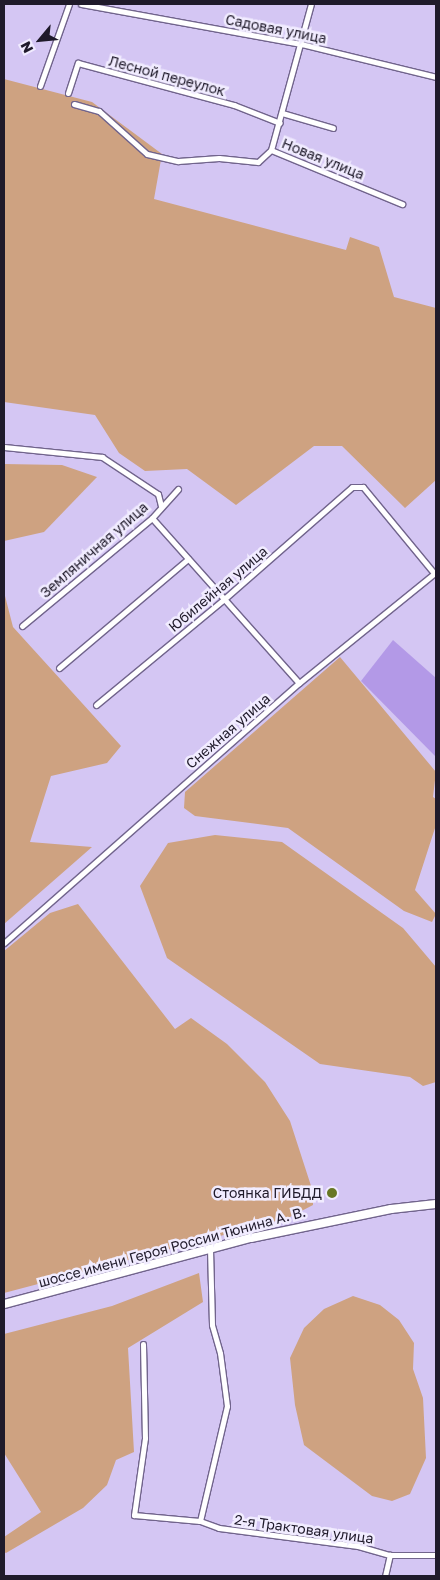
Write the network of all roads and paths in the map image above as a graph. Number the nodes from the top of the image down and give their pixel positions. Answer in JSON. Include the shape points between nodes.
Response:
{"nodes":[{"id":1,"x":69,"y":4,"type":"edge"},
{"id":2,"x":81,"y":4,"type":"edge"},
{"id":3,"x":310,"y":4,"type":"edge"},
{"id":4,"x":301,"y":44,"type":"junction"},
{"id":5,"x":436,"y":77,"type":"edge"},
{"id":6,"x":40,"y":86,"type":"dead end"},
{"id":7,"x":68,"y":94,"type":"dead end"},
{"id":8,"x":74,"y":104,"type":"dead end"},
{"id":9,"x":282,"y":113,"type":"junction"},
{"id":10,"x":280,"y":123,"type":"junction"},
{"id":11,"x":333,"y":128,"type":"dead end"},
{"id":12,"x":271,"y":150,"type":"junction"},
{"id":13,"x":402,"y":204,"type":"dead end"},
{"id":14,"x":4,"y":447,"type":"edge"},
{"id":15,"x":178,"y":489,"type":"dead end"},
{"id":16,"x":161,"y":506,"type":"junction"},
{"id":17,"x":152,"y":518,"type":"junction"},
{"id":18,"x":188,"y":559,"type":"junction"},
{"id":19,"x":435,"y":572,"type":"edge"},
{"id":20,"x":223,"y":600,"type":"junction"},
{"id":21,"x":22,"y":626,"type":"dead end"},
{"id":22,"x":59,"y":668,"type":"dead end"},
{"id":23,"x":299,"y":683,"type":"junction"},
{"id":24,"x":96,"y":705,"type":"dead end"},
{"id":25,"x":4,"y":943,"type":"edge"},
{"id":26,"x":436,"y":1204,"type":"edge"},
{"id":27,"x":210,"y":1248,"type":"junction"},
{"id":28,"x":4,"y":1304,"type":"edge"},
{"id":29,"x":143,"y":1344,"type":"dead end"},
{"id":30,"x":200,"y":1521,"type":"junction"},
{"id":31,"x":390,"y":1554,"type":"junction"},
{"id":32,"x":436,"y":1555,"type":"edge"},
{"id":33,"x":385,"y":1576,"type":"edge"}],
"edges":[{"from":1,"to":6,"type":"street"},
{"from":2,"to":4,"type":"street","name":"Садовая улица"},
{"from":3,"to":4,"type":"street"},
{"from":4,"to":5,"type":"street","name":"Садовая улица"},
{"from":4,"to":9,"type":"street"},
{"from":7,"to":10,"type":"street","name":"Лесной переулок","via":[[78,63],[234,105]]},
{"from":8,"to":12,"type":"street","name":"Новая улица","via":[[99,111],[147,154],[178,161],[219,158],[258,162]]},
{"from":9,"to":10,"type":"street"},
{"from":9,"to":11,"type":"street"},
{"from":10,"to":12,"type":"street"},
{"from":12,"to":13,"type":"street","name":"Новая улица"},
{"from":14,"to":16,"type":"street","via":[[102,456],[158,494]]},
{"from":15,"to":16,"type":"street","name":"Земляничная улица"},
{"from":16,"to":17,"type":"street","name":"Земляничная улица"},
{"from":17,"to":18,"type":"street"},
{"from":17,"to":21,"type":"street","name":"Земляничная улица"},
{"from":18,"to":20,"type":"street"},
{"from":18,"to":22,"type":"street"},
{"from":19,"to":20,"type":"street","name":"Юбилейная улица","via":[[363,487],[352,487]]},
{"from":19,"to":23,"type":"street","name":"Снежная улица"},
{"from":20,"to":23,"type":"street"},
{"from":20,"to":24,"type":"street","name":"Юбилейная улица"},
{"from":23,"to":25,"type":"street","name":"Снежная улица"},
{"from":26,"to":27,"type":"main road","name":"шоссе имени Героя России Тюнина А. В.","via":[[318,1222]]},
{"from":27,"to":28,"type":"main road","name":"шоссе имени Героя России Тюнина А. В."},
{"from":27,"to":30,"type":"street","via":[[212,1325],[220,1353],[227,1406]]},
{"from":29,"to":30,"type":"street","name":"2-я Трактовая улица","via":[[145,1438],[134,1515]]},
{"from":30,"to":31,"type":"street","name":"2-я Трактовая улица","via":[[219,1528],[358,1546]]},
{"from":31,"to":32,"type":"street","name":"2-я Трактовая улица"},
{"from":31,"to":33,"type":"street"}]}
